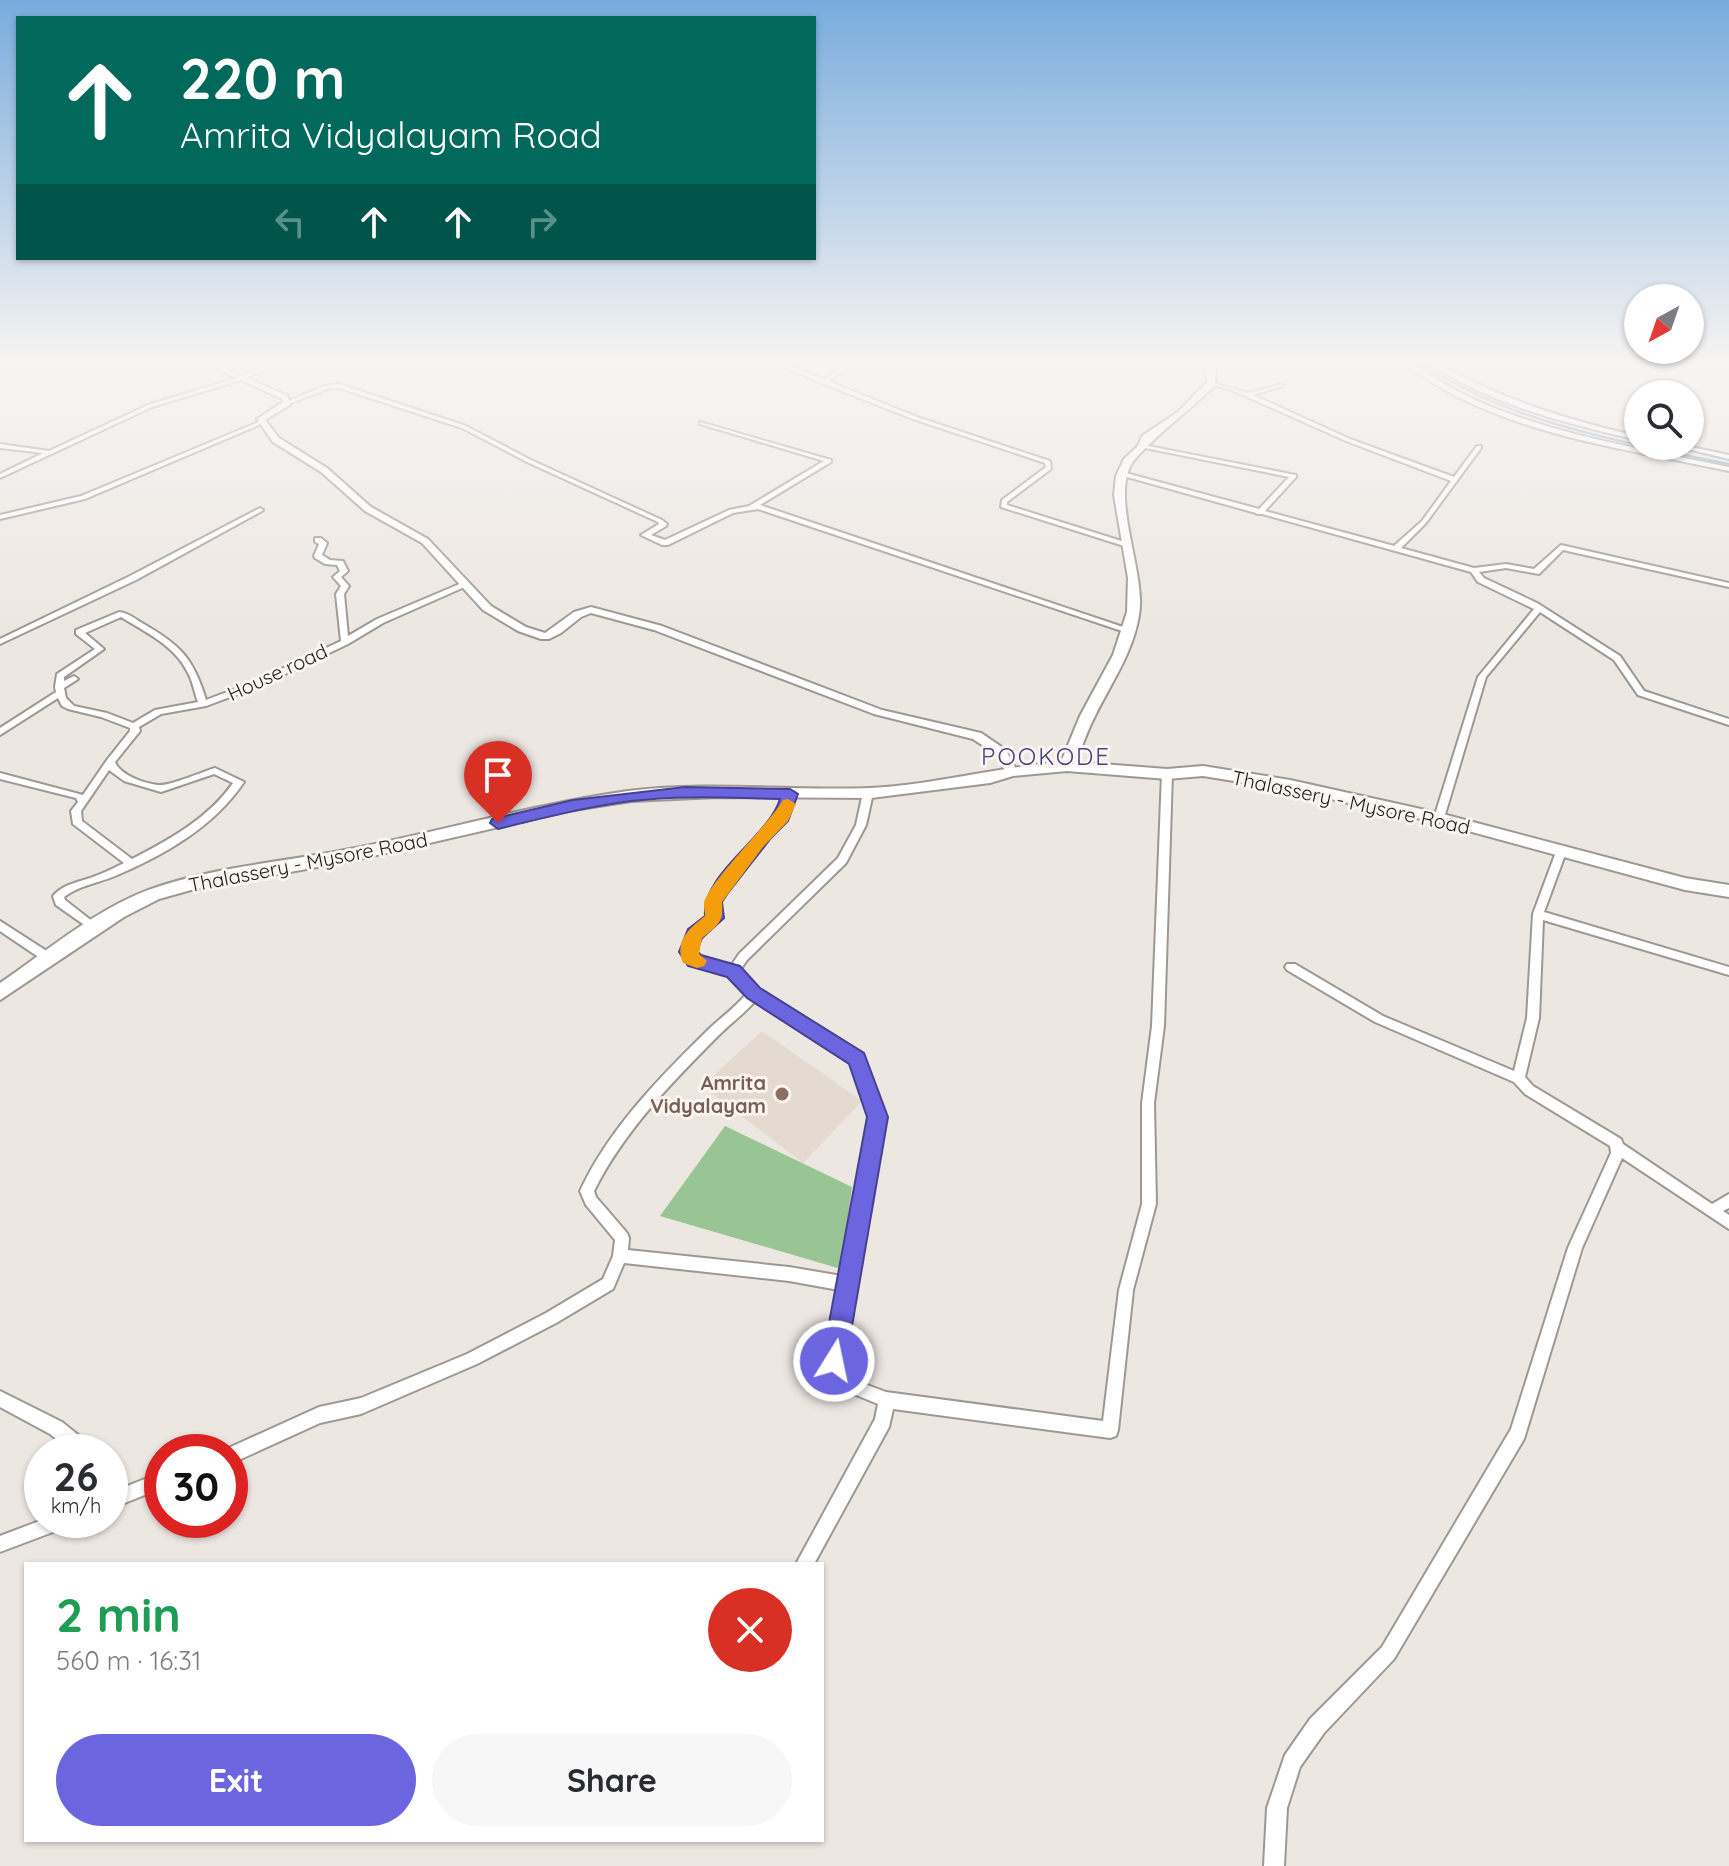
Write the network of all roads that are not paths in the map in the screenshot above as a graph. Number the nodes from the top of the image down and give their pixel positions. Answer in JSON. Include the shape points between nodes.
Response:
{"nodes":[{"id":1,"x":41,"y":451,"type":"edge"},
{"id":2,"x":194,"y":451,"type":"edge"},
{"id":3,"x":294,"y":451,"type":"edge"},
{"id":4,"x":513,"y":451,"type":"edge"},
{"id":5,"x":796,"y":451,"type":"edge"},
{"id":6,"x":1015,"y":451,"type":"edge"},
{"id":7,"x":1136,"y":451,"type":"edge"},
{"id":8,"x":1164,"y":451,"type":"edge"},
{"id":9,"x":1378,"y":451,"type":"edge"},
{"id":10,"x":1476,"y":451,"type":"edge"},
{"id":11,"x":1652,"y":451,"type":"edge"},
{"id":12,"x":48,"y":452,"type":"joint"},
{"id":13,"x":1704,"y":452,"type":"edge"},
{"id":14,"x":1729,"y":457,"type":"edge"},
{"id":15,"x":1729,"y":469,"type":"edge"},
{"id":16,"x":1122,"y":474,"type":"junction"},
{"id":17,"x":0,"y":476,"type":"edge"},
{"id":18,"x":1455,"y":480,"type":"junction"},
{"id":19,"x":751,"y":507,"type":"junction"},
{"id":20,"x":260,"y":510,"type":"dead end"},
{"id":21,"x":1259,"y":513,"type":"junction"},
{"id":22,"x":0,"y":517,"type":"edge"},
{"id":23,"x":318,"y":540,"type":"dead end"},
{"id":24,"x":1127,"y":544,"type":"junction"},
{"id":25,"x":1395,"y":549,"type":"junction"},
{"id":26,"x":1474,"y":570,"type":"junction"},
{"id":27,"x":465,"y":585,"type":"junction"},
{"id":28,"x":1729,"y":585,"type":"edge"},
{"id":29,"x":1538,"y":609,"type":"junction"},
{"id":30,"x":1131,"y":631,"type":"junction"},
{"id":31,"x":0,"y":642,"type":"edge"},
{"id":32,"x":345,"y":642,"type":"junction"},
{"id":33,"x":74,"y":679,"type":"dead end"},
{"id":34,"x":60,"y":690,"type":"junction"},
{"id":35,"x":203,"y":704,"type":"junction"},
{"id":36,"x":1729,"y":722,"type":"edge"},
{"id":37,"x":134,"y":726,"type":"junction"},
{"id":38,"x":0,"y":732,"type":"edge"},
{"id":39,"x":110,"y":762,"type":"junction"},
{"id":40,"x":1067,"y":766,"type":"junction"},
{"id":41,"x":1011,"y":771,"type":"junction"},
{"id":42,"x":1203,"y":771,"type":"junction"},
{"id":43,"x":1167,"y":774,"type":"junction"},
{"id":44,"x":0,"y":776,"type":"edge"},
{"id":45,"x":868,"y":793,"type":"junction"},
{"id":46,"x":790,"y":794,"type":"junction"},
{"id":47,"x":83,"y":802,"type":"junction"},
{"id":48,"x":1439,"y":818,"type":"junction"},
{"id":49,"x":1561,"y":852,"type":"junction"},
{"id":50,"x":130,"y":863,"type":"junction"},
{"id":51,"x":1729,"y":891,"type":"edge"},
{"id":52,"x":1538,"y":914,"type":"junction"},
{"id":53,"x":87,"y":921,"type":"junction"},
{"id":54,"x":0,"y":925,"type":"edge"},
{"id":55,"x":41,"y":953,"type":"junction"},
{"id":56,"x":1291,"y":967,"type":"dead end"},
{"id":57,"x":734,"y":971,"type":"junction"},
{"id":58,"x":1729,"y":971,"type":"edge"},
{"id":59,"x":0,"y":982,"type":"edge"},
{"id":60,"x":0,"y":993,"type":"edge"},
{"id":61,"x":754,"y":993,"type":"junction"},
{"id":62,"x":1518,"y":1078,"type":"junction"},
{"id":63,"x":1619,"y":1148,"type":"junction"},
{"id":64,"x":1729,"y":1200,"type":"edge"},
{"id":65,"x":1712,"y":1211,"type":"junction"},
{"id":66,"x":1729,"y":1223,"type":"edge"},
{"id":67,"x":620,"y":1256,"type":"junction"},
{"id":68,"x":847,"y":1284,"type":"junction"},
{"id":69,"x":0,"y":1399,"type":"edge"},
{"id":70,"x":886,"y":1400,"type":"junction"},
{"id":71,"x":64,"y":1434,"type":"edge"},
{"id":72,"x":248,"y":1448,"type":"edge"},
{"id":73,"x":24,"y":1535,"type":"edge"},
{"id":74,"x":0,"y":1544,"type":"edge"},
{"id":75,"x":806,"y":1562,"type":"edge"},
{"id":76,"x":1274,"y":1866,"type":"edge"}],
"edges":[{"from":1,"to":12,"type":"street"},
{"from":2,"to":22,"type":"street","via":[[83,498]]},
{"from":3,"to":27,"type":"street","via":[[368,509],[425,541]]},
{"from":4,"to":19,"type":"street","via":[[660,521],[663,524],[645,535],[665,543],[731,511]]},
{"from":5,"to":19,"type":"street","via":[[829,461]]},
{"from":6,"to":24,"type":"street","via":[[1048,462],[1049,468],[1003,506]]},
{"from":7,"to":16,"type":"main road"},
{"from":8,"to":21,"type":"street","via":[[1294,476]]},
{"from":9,"to":18,"type":"street"},
{"from":10,"to":18,"type":"street"},
{"from":11,"to":15,"type":"street"},
{"from":12,"to":17,"type":"street"},
{"from":13,"to":14,"type":"street"},
{"from":16,"to":21,"type":"street"},
{"from":16,"to":24,"type":"main road"},
{"from":18,"to":25,"type":"street","via":[[1424,522]]},
{"from":19,"to":30,"type":"street"},
{"from":20,"to":31,"type":"street"},
{"from":21,"to":25,"type":"street"},
{"from":23,"to":32,"type":"street","name":"House road","via":[[323,543],[318,556],[340,563],[344,571],[337,577],[345,586],[340,594]]},
{"from":24,"to":30,"type":"main road","via":[[1135,592]]},
{"from":25,"to":26,"type":"street"},
{"from":26,"to":28,"type":"street","via":[[1506,566],[1536,572],[1561,547]]},
{"from":26,"to":29,"type":"street","via":[[1481,580]]},
{"from":27,"to":32,"type":"street"},
{"from":27,"to":41,"type":"street","via":[[487,608],[536,636],[563,630],[570,618],[591,610],[658,628],[878,712],[977,736],[1002,753]]},
{"from":29,"to":36,"type":"street","via":[[1617,658],[1641,693]]},
{"from":29,"to":48,"type":"street","via":[[1482,677]]},
{"from":30,"to":40,"type":"main road"},
{"from":32,"to":35,"type":"street","name":"House road"},
{"from":33,"to":34,"type":"street"},
{"from":34,"to":35,"type":"street","name":"House road","via":[[60,676],[100,649],[79,632],[122,614],[158,634],[186,662]]},
{"from":34,"to":37,"type":"street","via":[[63,702],[73,710]]},
{"from":34,"to":38,"type":"street"},
{"from":35,"to":37,"type":"street","via":[[165,709]]},
{"from":37,"to":39,"type":"street"},
{"from":39,"to":47,"type":"street"},
{"from":39,"to":50,"type":"street","via":[[127,779],[161,789],[215,771],[239,782],[216,810]]},
{"from":40,"to":41,"type":"main road","name":"Thalassery - Mysore Road"},
{"from":40,"to":42,"type":"main road","via":[[1085,761]]},
{"from":40,"to":43,"type":"main road","name":"Thalassery - Mysore Road"},
{"from":41,"to":45,"type":"main road","name":"Thalassery - Mysore Road"},
{"from":41,"to":53,"type":"main road","via":[[867,786],[619,790],[172,879]]},
{"from":42,"to":43,"type":"main road","name":"Thalassery - Mysore Road"},
{"from":42,"to":48,"type":"main road","name":"Thalassery - Mysore Road"},
{"from":43,"to":70,"type":"street","via":[[1158,1026],[1148,1103],[1149,1204],[1126,1290],[1110,1430]]},
{"from":44,"to":47,"type":"street","via":[[79,796]]},
{"from":45,"to":46,"type":"main road","name":"Thalassery - Mysore Road"},
{"from":45,"to":57,"type":"street","via":[[861,825],[842,860]]},
{"from":46,"to":57,"type":"street","via":[[782,818],[713,901],[715,918],[690,943],[689,958]]},
{"from":46,"to":60,"type":"main road","name":"Thalassery - Mysore Road","via":[[685,792],[611,799],[170,888],[102,922]]},
{"from":47,"to":50,"type":"street","via":[[76,811],[77,822]]},
{"from":48,"to":49,"type":"main road","name":"Thalassery - Mysore Road"},
{"from":49,"to":51,"type":"main road","name":"Thalassery - Mysore Road"},
{"from":49,"to":52,"type":"street"},
{"from":50,"to":53,"type":"street","via":[[58,896]]},
{"from":52,"to":58,"type":"street"},
{"from":52,"to":62,"type":"street","via":[[1533,1018]]},
{"from":53,"to":55,"type":"main road"},
{"from":54,"to":55,"type":"street"},
{"from":55,"to":59,"type":"main road"},
{"from":56,"to":62,"type":"street","via":[[1379,1019]]},
{"from":57,"to":61,"type":"street"},
{"from":61,"to":67,"type":"street","via":[[670,1079],[593,1177],[587,1191],[622,1238]]},
{"from":61,"to":68,"type":"street","via":[[857,1059],[877,1117]]},
{"from":62,"to":63,"type":"street"},
{"from":63,"to":65,"type":"street"},
{"from":63,"to":76,"type":"street","via":[[1575,1248],[1518,1433],[1388,1653],[1317,1726],[1292,1762],[1277,1808]]},
{"from":64,"to":65,"type":"street"},
{"from":65,"to":66,"type":"street"},
{"from":67,"to":68,"type":"street"},
{"from":67,"to":72,"type":"street","via":[[608,1284],[472,1359],[361,1406],[319,1415]]},
{"from":68,"to":70,"type":"street","via":[[834,1361],[849,1385]]},
{"from":69,"to":71,"type":"street"},
{"from":70,"to":75,"type":"street","via":[[883,1421]]},
{"from":73,"to":74,"type":"street"}]}
